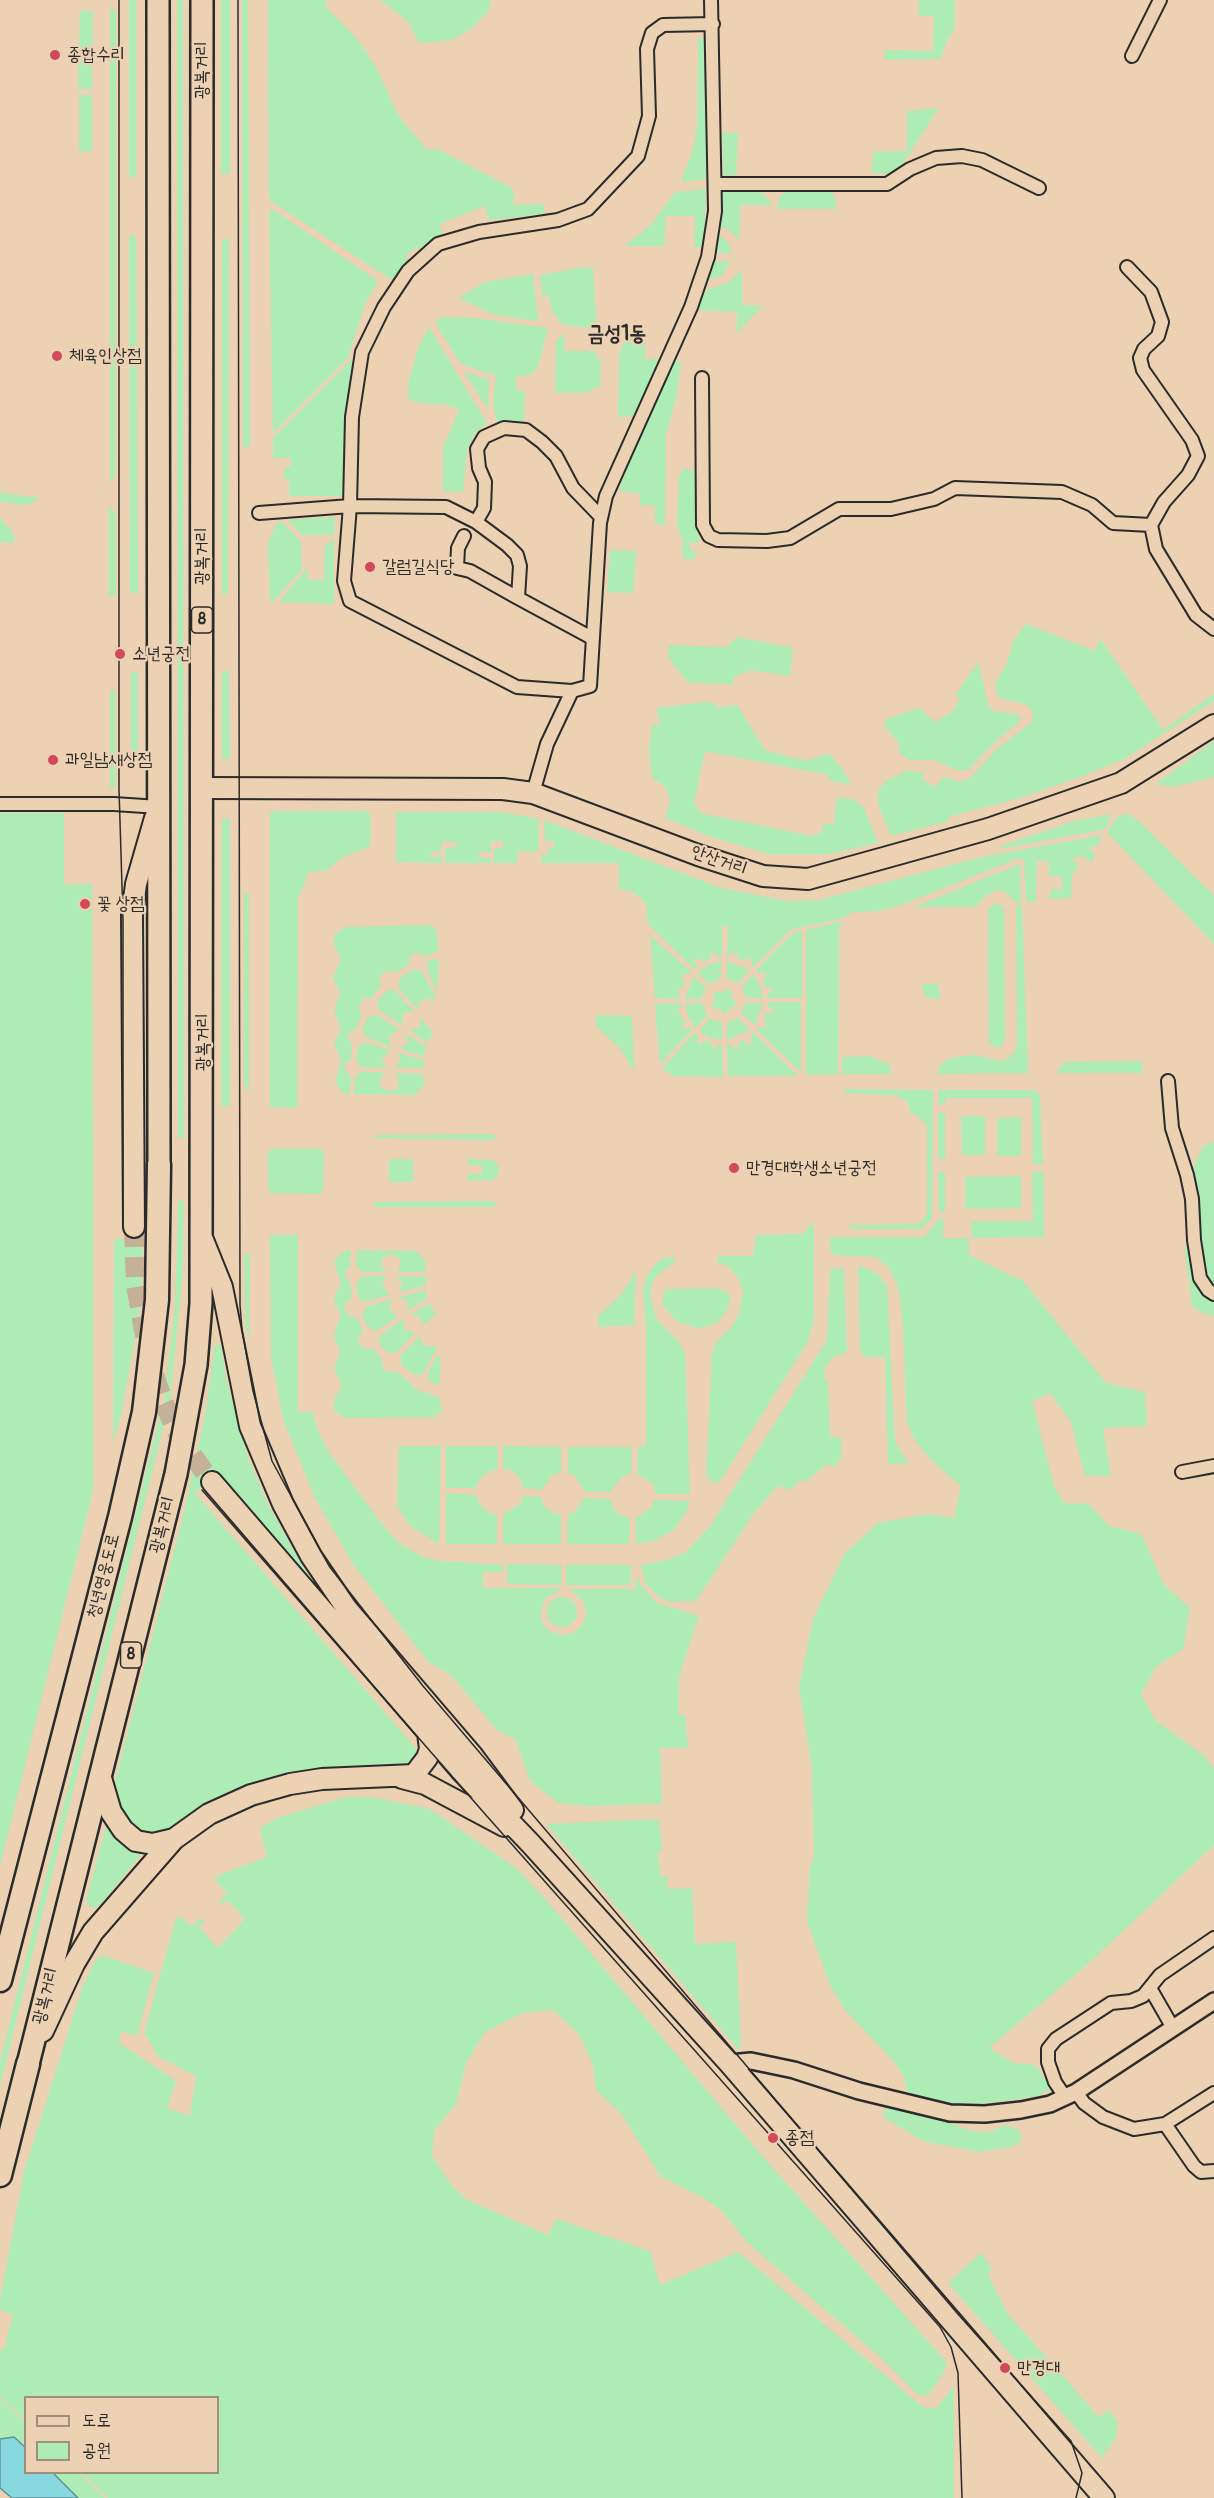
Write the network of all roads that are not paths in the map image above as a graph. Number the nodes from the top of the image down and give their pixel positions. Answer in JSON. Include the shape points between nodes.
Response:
{"nodes":[{"id":1,"x":158,"y":0,"type":"edge"},
{"id":2,"x":202,"y":0,"type":"edge"},
{"id":3,"x":711,"y":0,"type":"edge"},
{"id":4,"x":1161,"y":0,"type":"edge"},
{"id":5,"x":713,"y":24,"type":"junction"},
{"id":6,"x":1132,"y":56,"type":"dead end"},
{"id":7,"x":715,"y":184,"type":"junction"},
{"id":8,"x":1038,"y":188,"type":"dead end"},
{"id":9,"x":1127,"y":267,"type":"dead end"},
{"id":10,"x":702,"y":378,"type":"dead end"},
{"id":11,"x":350,"y":506,"type":"junction"},
{"id":12,"x":259,"y":513,"type":"dead end"},
{"id":13,"x":601,"y":517,"type":"junction"},
{"id":14,"x":476,"y":522,"type":"junction"},
{"id":15,"x":1151,"y":525,"type":"junction"},
{"id":16,"x":464,"y":536,"type":"dead end"},
{"id":17,"x":518,"y":598,"type":"junction"},
{"id":18,"x":1214,"y":629,"type":"edge"},
{"id":19,"x":592,"y":638,"type":"junction"},
{"id":20,"x":572,"y":691,"type":"junction"},
{"id":21,"x":1214,"y":725,"type":"edge"},
{"id":22,"x":202,"y":788,"type":"junction"},
{"id":23,"x":533,"y":793,"type":"junction"},
{"id":24,"x":0,"y":804,"type":"edge"},
{"id":25,"x":159,"y":807,"type":"junction"},
{"id":26,"x":1168,"y":1081,"type":"dead end"},
{"id":27,"x":159,"y":1165,"type":"joint"},
{"id":28,"x":134,"y":1227,"type":"tunnel mouth"},
{"id":29,"x":203,"y":1240,"type":"junction"},
{"id":30,"x":1214,"y":1294,"type":"edge"},
{"id":31,"x":1214,"y":1466,"type":"edge"},
{"id":32,"x":1182,"y":1472,"type":"dead end"},
{"id":33,"x":212,"y":1482,"type":"tunnel mouth"},
{"id":34,"x":428,"y":1733,"type":"junction"},
{"id":35,"x":101,"y":1778,"type":"junction"},
{"id":36,"x":402,"y":1778,"type":"junction"},
{"id":37,"x":174,"y":1839,"type":"junction"},
{"id":38,"x":531,"y":1844,"type":"junction"},
{"id":39,"x":1214,"y":1938,"type":"edge"},
{"id":40,"x":0,"y":1980,"type":"edge"},
{"id":41,"x":1150,"y":1988,"type":"junction"},
{"id":42,"x":1214,"y":2001,"type":"edge"},
{"id":43,"x":1173,"y":2028,"type":"junction"},
{"id":44,"x":729,"y":2063,"type":"junction"},
{"id":45,"x":28,"y":2064,"type":"junction"},
{"id":46,"x":1214,"y":2093,"type":"edge"},
{"id":47,"x":1071,"y":2095,"type":"junction"},
{"id":48,"x":1165,"y":2124,"type":"junction"},
{"id":49,"x":1214,"y":2171,"type":"edge"},
{"id":50,"x":0,"y":2175,"type":"edge"},
{"id":51,"x":1104,"y":2498,"type":"edge"}],
"edges":[{"from":1,"to":25,"type":"highway"},
{"from":2,"to":22,"type":"highway","name":"광복거리","number":"8"},
{"from":3,"to":5,"type":"street"},
{"from":4,"to":6,"type":"street"},
{"from":5,"to":7,"type":"street"},
{"from":5,"to":11,"type":"street","via":[[663,25],[652,33],[647,49],[649,116],[638,156],[588,209],[558,220],[479,232],[438,244],[408,271],[384,307],[362,352],[352,417]]},
{"from":7,"to":8,"type":"street","via":[[887,184],[936,158],[962,156],[982,160]]},
{"from":7,"to":13,"type":"street","via":[[715,211],[700,286],[631,437]]},
{"from":9,"to":15,"type":"street","via":[[1151,292],[1162,322],[1158,336],[1140,358],[1143,370],[1192,440],[1198,456]]},
{"from":10,"to":15,"type":"street","via":[[703,525],[709,536],[718,540],[790,538],[839,509],[891,509],[934,499],[956,488],[1062,492],[1092,505],[1113,522]]},
{"from":11,"to":12,"type":"street"},
{"from":11,"to":14,"type":"street","via":[[446,507]]},
{"from":11,"to":20,"type":"street","via":[[344,581],[350,601],[517,687]]},
{"from":13,"to":14,"type":"street","via":[[573,488],[556,456],[542,442],[526,430],[504,428],[484,437],[477,449],[485,482],[484,508]]},
{"from":13,"to":19,"type":"street"},
{"from":14,"to":17,"type":"street","via":[[517,555]]},
{"from":15,"to":18,"type":"street","via":[[1156,549],[1170,575],[1196,615]]},
{"from":16,"to":17,"type":"street","via":[[458,548],[457,568],[470,571]]},
{"from":17,"to":19,"type":"street"},
{"from":19,"to":20,"type":"street","via":[[590,686]]},
{"from":20,"to":23,"type":"street","via":[[547,744]]},
{"from":21,"to":23,"type":"main road","name":"안산거리","via":[[1121,783],[988,829],[808,879],[763,876]]},
{"from":22,"to":23,"type":"main road","name":"안산거리","via":[[471,788]]},
{"from":22,"to":29,"type":"highway","name":"광복거리","number":"8"},
{"from":24,"to":25,"type":"street"},
{"from":25,"to":27,"type":"highway"},
{"from":25,"to":28,"type":"main road","via":[[136,884],[132,915]]},
{"from":26,"to":30,"type":"street","via":[[1172,1128],[1192,1199],[1200,1278]]},
{"from":27,"to":40,"type":"highway","name":"청년영웅도로","via":[[157,1300],[144,1412]]},
{"from":29,"to":35,"type":"highway","name":"광복거리","number":"8","via":[[198,1344],[187,1420]]},
{"from":29,"to":38,"type":"main road","via":[[222,1287],[250,1426],[283,1504],[311,1556],[347,1609],[472,1755],[518,1816]]},
{"from":31,"to":32,"type":"street"},
{"from":33,"to":34,"type":"main road"},
{"from":34,"to":36,"type":"main road","via":[[427,1758],[414,1775]]},
{"from":34,"to":38,"type":"main road"},
{"from":35,"to":37,"type":"main road","via":[[111,1812],[123,1830],[136,1840],[153,1844]]},
{"from":35,"to":45,"type":"highway","name":"광복거리","number":"8"},
{"from":36,"to":37,"type":"main road","via":[[322,1779],[280,1787],[209,1814]]},
{"from":36,"to":38,"type":"main road","via":[[425,1784],[485,1814]]},
{"from":37,"to":45,"type":"main road","via":[[93,1932],[61,1990]]},
{"from":38,"to":44,"type":"main road"},
{"from":39,"to":41,"type":"street","via":[[1160,1975]]},
{"from":41,"to":43,"type":"street"},
{"from":41,"to":47,"type":"street","via":[[1131,2001],[1111,2004],[1056,2039],[1048,2049],[1055,2082]]},
{"from":42,"to":43,"type":"street"},
{"from":43,"to":47,"type":"street"},
{"from":44,"to":47,"type":"street","via":[[751,2061],[783,2068],[950,2113],[1021,2110]]},
{"from":44,"to":51,"type":"main road"},
{"from":45,"to":50,"type":"highway","number":"8"},
{"from":46,"to":48,"type":"street"},
{"from":47,"to":48,"type":"street","via":[[1116,2124],[1134,2129]]},
{"from":48,"to":49,"type":"street","via":[[1194,2166],[1201,2172]]}]}
